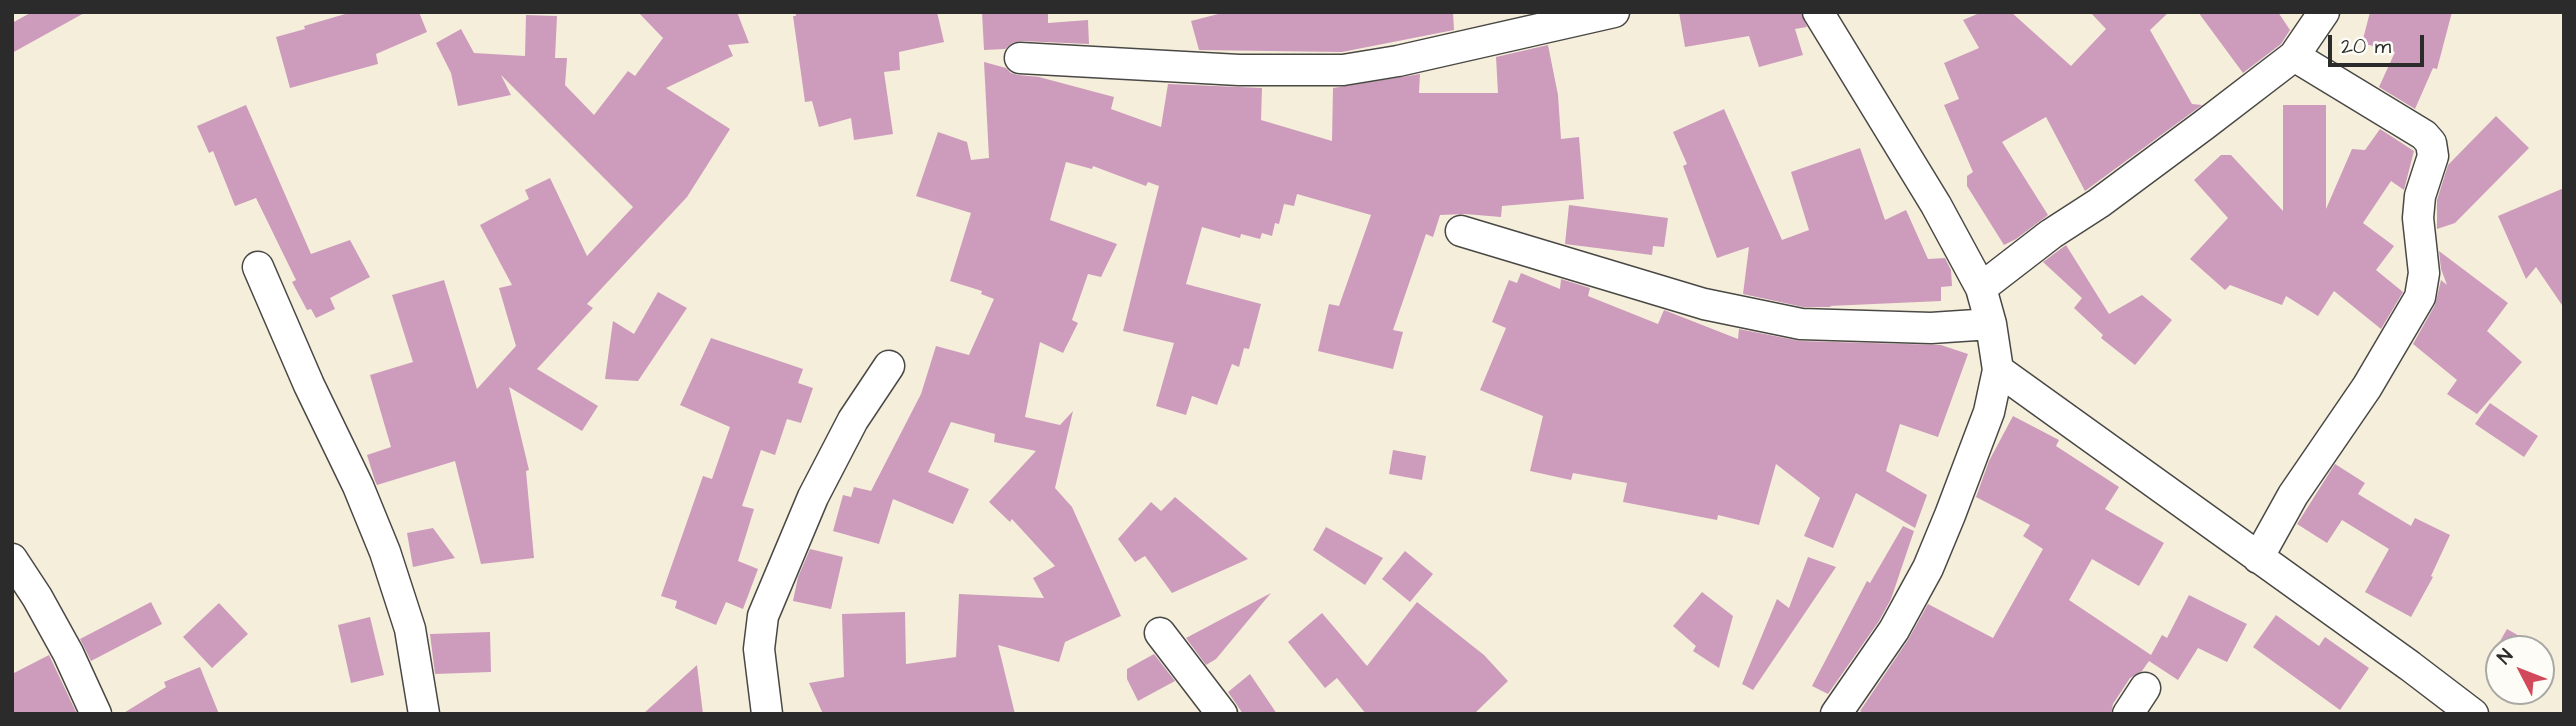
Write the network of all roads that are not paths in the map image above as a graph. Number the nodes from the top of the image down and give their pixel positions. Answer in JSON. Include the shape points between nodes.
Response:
{"nodes":[{"id":1,"x":1615,"y":12,"type":"edge"},
{"id":2,"x":1818,"y":12,"type":"edge"},
{"id":3,"x":2324,"y":12,"type":"edge"},
{"id":4,"x":2294,"y":56,"type":"junction"},
{"id":5,"x":1020,"y":58,"type":"dead end"},
{"id":6,"x":1461,"y":231,"type":"dead end"},
{"id":7,"x":258,"y":267,"type":"dead end"},
{"id":8,"x":1981,"y":288,"type":"junction"},
{"id":9,"x":1992,"y":324,"type":"junction"},
{"id":10,"x":889,"y":366,"type":"dead end"},
{"id":11,"x":1998,"y":370,"type":"junction"},
{"id":12,"x":2258,"y":558,"type":"junction"},
{"id":13,"x":12,"y":559,"type":"edge"},
{"id":14,"x":1160,"y":633,"type":"dead end"},
{"id":15,"x":2146,"y":688,"type":"dead end"},
{"id":16,"x":96,"y":714,"type":"edge"},
{"id":17,"x":424,"y":714,"type":"edge"},
{"id":18,"x":767,"y":714,"type":"edge"},
{"id":19,"x":1222,"y":714,"type":"edge"},
{"id":20,"x":1836,"y":714,"type":"edge"},
{"id":21,"x":2128,"y":714,"type":"edge"},
{"id":22,"x":2473,"y":714,"type":"edge"}],
"edges":[{"from":1,"to":5,"type":"street","via":[[1343,70],[1239,70]]},
{"from":2,"to":8,"type":"street"},
{"from":3,"to":4,"type":"street"},
{"from":4,"to":8,"type":"street"},
{"from":4,"to":12,"type":"street","via":[[2424,135],[2433,156],[2420,196],[2424,273],[2420,297]]},
{"from":6,"to":9,"type":"street","via":[[1704,304],[1801,324],[1931,328]]},
{"from":7,"to":17,"type":"street","via":[[385,552],[410,629]]},
{"from":8,"to":9,"type":"street"},
{"from":9,"to":11,"type":"street"},
{"from":10,"to":18,"type":"street","via":[[853,420],[813,497],[763,616],[759,649]]},
{"from":11,"to":12,"type":"street"},
{"from":11,"to":20,"type":"street","via":[[1989,412],[1927,568],[1894,630]]},
{"from":12,"to":22,"type":"street"},
{"from":13,"to":16,"type":"street","via":[[68,653]]},
{"from":14,"to":19,"type":"street"},
{"from":15,"to":21,"type":"street"}]}
